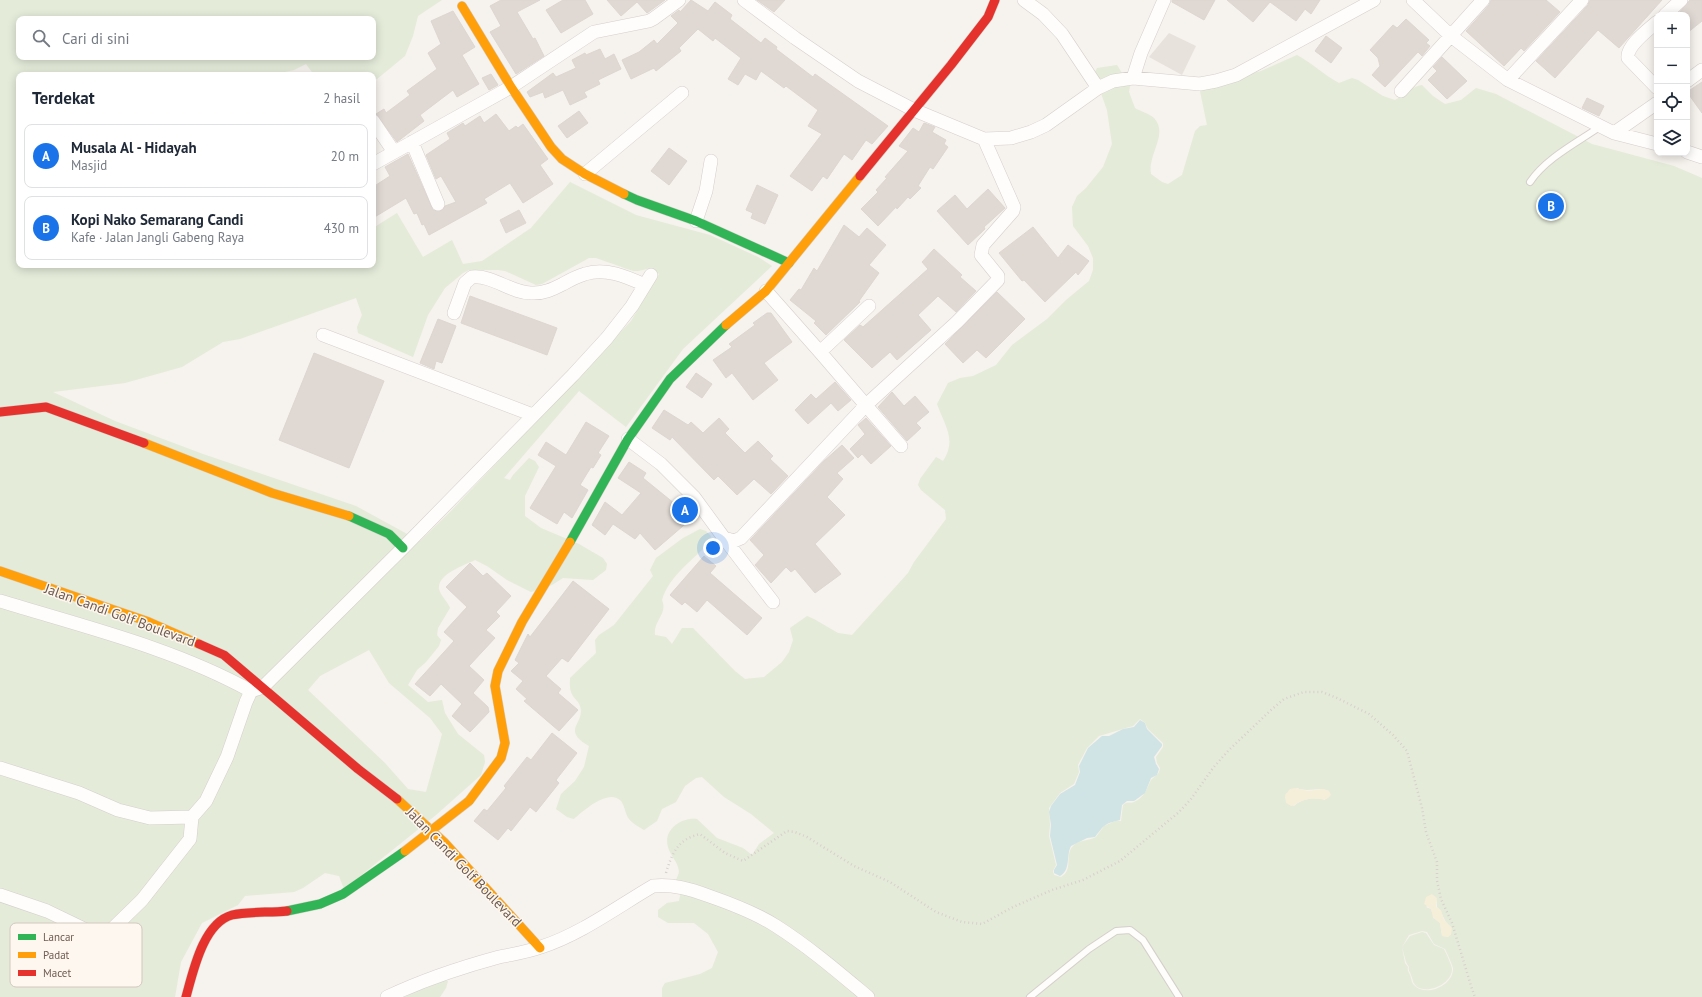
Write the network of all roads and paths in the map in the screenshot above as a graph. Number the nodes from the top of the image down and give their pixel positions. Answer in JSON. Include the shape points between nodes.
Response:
{"nodes":[{"id":1,"x":679,"y":0,"type":"edge"},
{"id":2,"x":744,"y":0,"type":"edge"},
{"id":3,"x":995,"y":0,"type":"edge"},
{"id":4,"x":1024,"y":0,"type":"edge"},
{"id":5,"x":1164,"y":0,"type":"edge"},
{"id":6,"x":1374,"y":0,"type":"edge"},
{"id":7,"x":1413,"y":0,"type":"edge"},
{"id":8,"x":1483,"y":0,"type":"edge"},
{"id":9,"x":1582,"y":0,"type":"edge"},
{"id":10,"x":1681,"y":0,"type":"edge"},
{"id":11,"x":462,"y":6,"type":"dead end"},
{"id":12,"x":1668,"y":12,"type":"edge"},
{"id":13,"x":1654,"y":25,"type":"edge"},
{"id":14,"x":1451,"y":36,"type":"junction"},
{"id":15,"x":1702,"y":70,"type":"edge"},
{"id":16,"x":1133,"y":78,"type":"junction"},
{"id":17,"x":1690,"y":79,"type":"edge"},
{"id":18,"x":1508,"y":80,"type":"junction"},
{"id":19,"x":1654,"y":85,"type":"edge"},
{"id":20,"x":511,"y":87,"type":"junction"},
{"id":21,"x":1098,"y":88,"type":"junction"},
{"id":22,"x":1401,"y":90,"type":"dead end"},
{"id":23,"x":682,"y":93,"type":"dead end"},
{"id":24,"x":1654,"y":105,"type":"edge"},
{"id":25,"x":914,"y":110,"type":"junction"},
{"id":26,"x":376,"y":125,"type":"edge"},
{"id":27,"x":1601,"y":126,"type":"junction"},
{"id":28,"x":1614,"y":133,"type":"junction"},
{"id":29,"x":984,"y":140,"type":"junction"},
{"id":30,"x":412,"y":142,"type":"junction"},
{"id":31,"x":1654,"y":143,"type":"edge"},
{"id":32,"x":394,"y":152,"type":"junction"},
{"id":33,"x":711,"y":161,"type":"dead end"},
{"id":34,"x":376,"y":162,"type":"edge"},
{"id":35,"x":585,"y":174,"type":"junction"},
{"id":36,"x":1530,"y":182,"type":"dead end"},
{"id":37,"x":438,"y":204,"type":"dead end"},
{"id":38,"x":696,"y":221,"type":"junction"},
{"id":39,"x":789,"y":263,"type":"junction"},
{"id":40,"x":766,"y":291,"type":"junction"},
{"id":41,"x":868,"y":306,"type":"dead end"},
{"id":42,"x":454,"y":313,"type":"dead end"},
{"id":43,"x":323,"y":335,"type":"dead end"},
{"id":44,"x":820,"y":352,"type":"junction"},
{"id":45,"x":866,"y":405,"type":"junction"},
{"id":46,"x":0,"y":412,"type":"edge"},
{"id":47,"x":533,"y":415,"type":"junction"},
{"id":48,"x":628,"y":439,"type":"junction"},
{"id":49,"x":901,"y":446,"type":"dead end"},
{"id":50,"x":724,"y":538,"type":"junction"},
{"id":51,"x":403,"y":548,"type":"junction"},
{"id":52,"x":0,"y":571,"type":"edge"},
{"id":53,"x":0,"y":601,"type":"edge"},
{"id":54,"x":773,"y":602,"type":"dead end"},
{"id":55,"x":257,"y":689,"type":"junction"},
{"id":56,"x":0,"y":768,"type":"edge"},
{"id":57,"x":192,"y":817,"type":"junction"},
{"id":58,"x":661,"y":885,"type":"junction"},
{"id":59,"x":0,"y":895,"type":"edge"},
{"id":60,"x":72,"y":923,"type":"edge"},
{"id":61,"x":118,"y":923,"type":"edge"},
{"id":62,"x":540,"y":948,"type":"junction"},
{"id":63,"x":186,"y":997,"type":"edge"},
{"id":64,"x":388,"y":997,"type":"edge"},
{"id":65,"x":868,"y":997,"type":"edge"},
{"id":66,"x":1030,"y":997,"type":"edge"},
{"id":67,"x":1179,"y":997,"type":"edge"},
{"id":68,"x":1475,"y":997,"type":"edge"}],
"edges":[{"from":1,"to":20,"type":"street","via":[[653,19],[594,32]]},
{"from":2,"to":25,"type":"street","via":[[858,81]]},
{"from":3,"to":25,"type":"street","via":[[988,16]]},
{"from":4,"to":21,"type":"street","via":[[1043,14],[1062,34]]},
{"from":5,"to":16,"type":"street"},
{"from":6,"to":16,"type":"street","via":[[1236,75],[1200,84]]},
{"from":7,"to":14,"type":"street"},
{"from":8,"to":14,"type":"street"},
{"from":9,"to":18,"type":"street"},
{"from":10,"to":12,"type":"street"},
{"from":11,"to":20,"type":"street"},
{"from":13,"to":19,"type":"street","via":[[1630,48],[1628,58]]},
{"from":14,"to":18,"type":"street"},
{"from":14,"to":22,"type":"street"},
{"from":15,"to":17,"type":"street"},
{"from":16,"to":21,"type":"street"},
{"from":18,"to":27,"type":"street"},
{"from":20,"to":30,"type":"street"},
{"from":20,"to":35,"type":"street","via":[[551,147],[562,159]]},
{"from":21,"to":29,"type":"street","via":[[1046,125],[1031,132],[1011,138]]},
{"from":23,"to":35,"type":"street"},
{"from":24,"to":28,"type":"street"},
{"from":25,"to":29,"type":"street"},
{"from":25,"to":39,"type":"street"},
{"from":26,"to":32,"type":"street"},
{"from":27,"to":28,"type":"street"},
{"from":27,"to":36,"type":"lane","via":[[1556,157]]},
{"from":28,"to":31,"type":"street"},
{"from":29,"to":45,"type":"street","via":[[1014,207],[980,252],[998,276],[998,280],[958,322]]},
{"from":30,"to":32,"type":"street"},
{"from":30,"to":37,"type":"street"},
{"from":32,"to":34,"type":"street"},
{"from":33,"to":38,"type":"street","via":[[706,191]]},
{"from":35,"to":38,"type":"street","via":[[637,200]]},
{"from":38,"to":39,"type":"street"},
{"from":39,"to":40,"type":"street"},
{"from":40,"to":44,"type":"street"},
{"from":40,"to":48,"type":"street","via":[[723,327],[670,379]]},
{"from":41,"to":44,"type":"street"},
{"from":42,"to":47,"type":"street","via":[[465,283],[472,277],[485,278],[538,294],[586,273],[611,273],[648,280],[607,338]]},
{"from":43,"to":47,"type":"street"},
{"from":44,"to":45,"type":"street"},
{"from":45,"to":49,"type":"street"},
{"from":45,"to":50,"type":"street","via":[[741,538],[734,541]]},
{"from":46,"to":51,"type":"street","via":[[46,407],[272,493],[348,516],[389,534]]},
{"from":47,"to":51,"type":"street"},
{"from":48,"to":50,"type":"street","via":[[661,464],[694,497]]},
{"from":48,"to":63,"type":"street","bridge":true,"via":[[522,622],[498,671],[495,686],[504,750],[477,792],[405,852],[350,889],[319,904],[271,913],[232,916],[217,924],[206,938]]},
{"from":50,"to":54,"type":"street"},
{"from":51,"to":55,"type":"street"},
{"from":52,"to":55,"type":"street","name":"Jalan Candi Golf Boulevard","via":[[149,622],[224,655]]},
{"from":53,"to":55,"type":"street","via":[[143,645]]},
{"from":55,"to":57,"type":"street","via":[[246,702],[227,757],[206,801]]},
{"from":55,"to":62,"type":"street","name":"Jalan Candi Golf Boulevard","via":[[410,810],[445,843]]},
{"from":56,"to":57,"type":"street","via":[[118,810],[150,818]]},
{"from":57,"to":61,"type":"street","via":[[190,839],[142,900]]},
{"from":58,"to":62,"type":"street","via":[[653,886],[568,936]]},
{"from":58,"to":65,"type":"street","via":[[680,886],[725,901],[775,925],[823,959]]},
{"from":58,"to":68,"type":"path","via":[[674,850],[690,836],[700,834],[724,853],[743,861],[787,831],[807,837],[854,866],[890,882],[936,912],[962,922],[982,924],[1014,907],[1083,880],[1120,861],[1192,800],[1212,768],[1284,699],[1304,692],[1322,692],[1369,714],[1408,751],[1426,832],[1437,862],[1437,881],[1441,899],[1452,923]]},
{"from":59,"to":60,"type":"street","via":[[47,911]]},
{"from":62,"to":64,"type":"street","via":[[499,957],[449,973]]},
{"from":66,"to":67,"type":"lane","via":[[1109,935],[1116,931],[1130,930],[1144,940]]}]}
